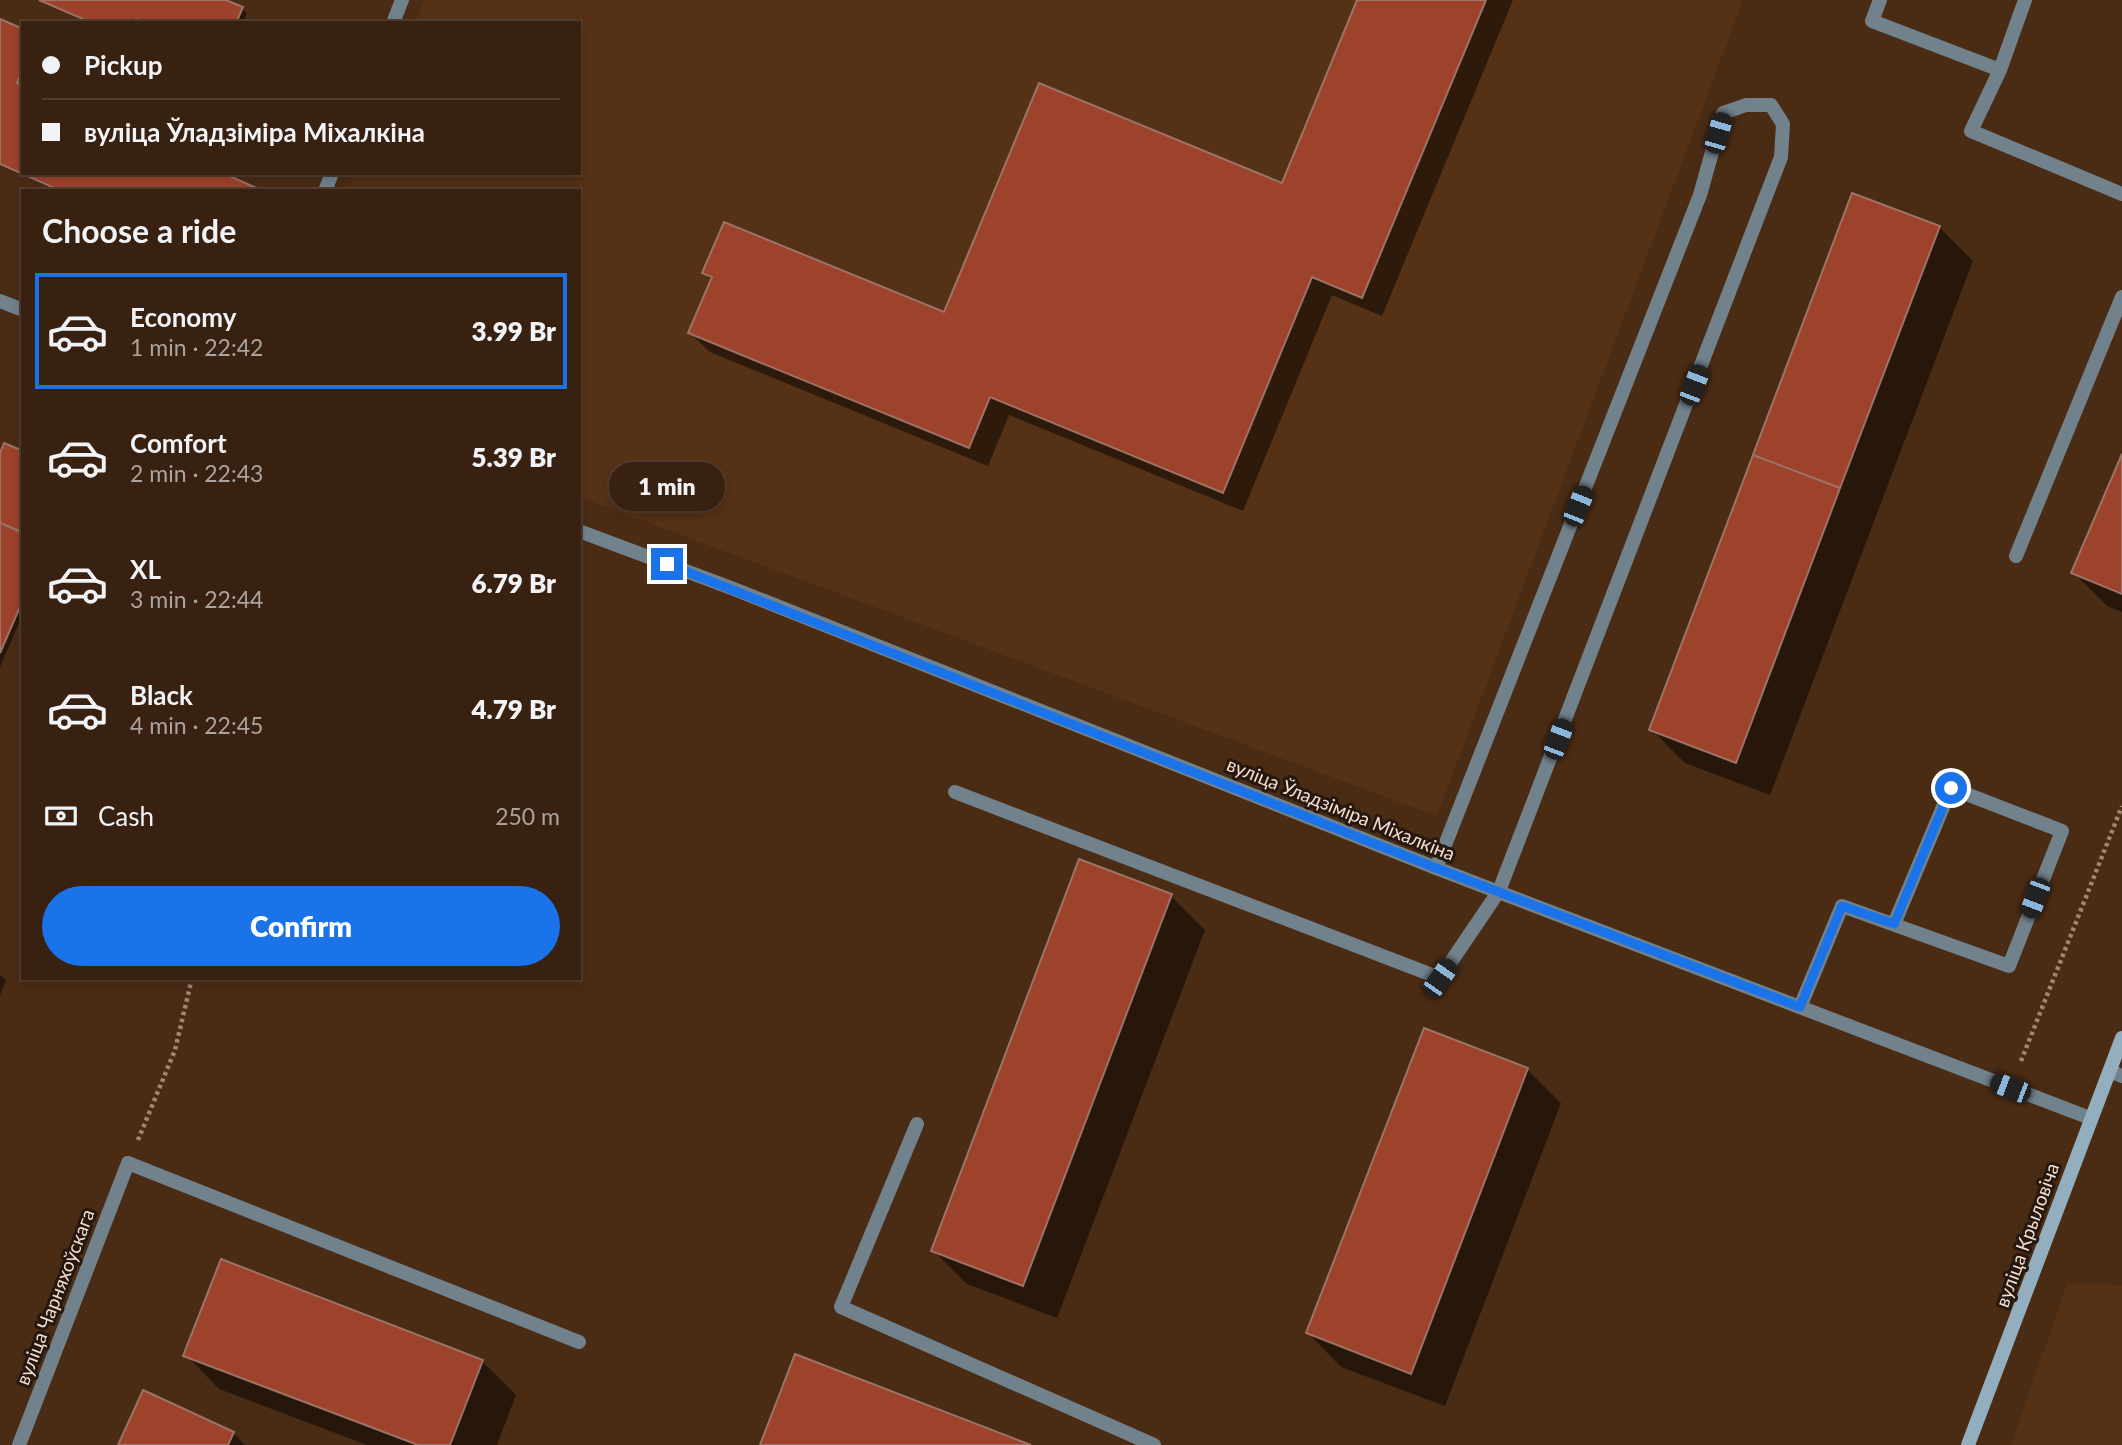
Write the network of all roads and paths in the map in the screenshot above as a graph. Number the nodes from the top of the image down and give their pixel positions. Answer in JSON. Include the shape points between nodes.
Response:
{"nodes":[{"id":1,"x":402,"y":0,"type":"edge"},
{"id":2,"x":1880,"y":0,"type":"edge"},
{"id":3,"x":2025,"y":0,"type":"edge"},
{"id":4,"x":394,"y":21,"type":"edge"},
{"id":5,"x":2000,"y":70,"type":"junction"},
{"id":6,"x":2122,"y":194,"type":"edge"},
{"id":7,"x":2122,"y":298,"type":"edge"},
{"id":8,"x":0,"y":301,"type":"edge"},
{"id":9,"x":21,"y":309,"type":"edge"},
{"id":10,"x":581,"y":532,"type":"edge"},
{"id":11,"x":2016,"y":556,"type":"dead end"},
{"id":12,"x":955,"y":792,"type":"dead end"},
{"id":13,"x":2122,"y":806,"type":"edge"},
{"id":14,"x":1436,"y":868,"type":"junction"},
{"id":15,"x":1499,"y":891,"type":"junction"},
{"id":16,"x":1894,"y":924,"type":"junction"},
{"id":17,"x":192,"y":980,"type":"edge"},
{"id":18,"x":1800,"y":1007,"type":"junction"},
{"id":19,"x":2122,"y":1038,"type":"edge"},
{"id":20,"x":2116,"y":1073,"type":"edge"},
{"id":21,"x":2010,"y":1088,"type":"junction"},
{"id":22,"x":2090,"y":1118,"type":"junction"},
{"id":23,"x":917,"y":1124,"type":"dead end"},
{"id":24,"x":128,"y":1163,"type":"junction"},
{"id":25,"x":579,"y":1342,"type":"dead end"},
{"id":26,"x":19,"y":1445,"type":"edge"},
{"id":27,"x":1154,"y":1445,"type":"edge"},
{"id":28,"x":1969,"y":1445,"type":"edge"}],
"edges":[{"from":1,"to":4,"type":"street"},
{"from":2,"to":5,"type":"street","via":[[1872,21]]},
{"from":3,"to":5,"type":"street"},
{"from":5,"to":6,"type":"street","via":[[1971,131]]},
{"from":7,"to":11,"type":"street"},
{"from":8,"to":9,"type":"street"},
{"from":10,"to":14,"type":"street","name":"вуліца Ўладзіміра Міхалкіна"},
{"from":12,"to":15,"type":"street","via":[[1440,978]]},
{"from":13,"to":21,"type":"path"},
{"from":14,"to":15,"type":"street","name":"вуліца Ўладзіміра Міхалкіна"},
{"from":14,"to":15,"type":"street","via":[[1700,195],[1723,113],[1746,105],[1771,105],[1783,124],[1781,157]]},
{"from":15,"to":18,"type":"street","name":"вуліца Ўладзіміра Міхалкіна"},
{"from":16,"to":16,"type":"street","via":[[2008,966],[2062,831],[1951,788]]},
{"from":16,"to":18,"type":"street","via":[[1842,906]]},
{"from":17,"to":24,"type":"path","via":[[175,1050]]},
{"from":18,"to":21,"type":"street","name":"вуліца Ўладзіміра Міхалкіна"},
{"from":19,"to":20,"type":"main road","name":"вуліца Крыловіча"},
{"from":20,"to":22,"type":"main road","name":"вуліца Крыловіча"},
{"from":21,"to":22,"type":"street","name":"вуліца Ўладзіміра Міхалкіна"},
{"from":22,"to":28,"type":"main road","name":"вуліца Крыловіча"},
{"from":23,"to":27,"type":"street","via":[[841,1307]]},
{"from":24,"to":25,"type":"street"},
{"from":24,"to":26,"type":"street","name":"вуліца Чарняхоўскага"}]}
